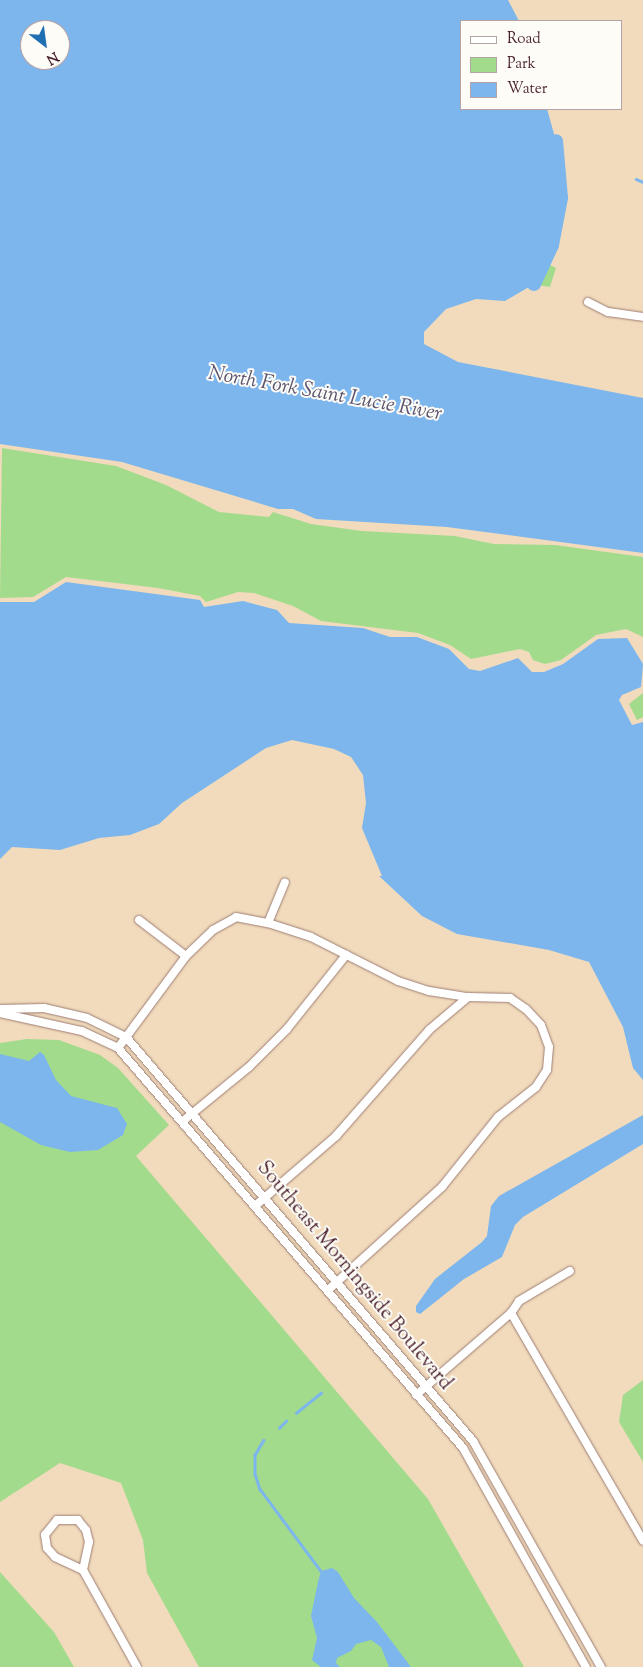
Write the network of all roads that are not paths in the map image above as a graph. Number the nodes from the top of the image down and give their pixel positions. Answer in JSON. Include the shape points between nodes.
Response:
{"nodes":[{"id":1,"x":588,"y":302,"type":"dead end"},
{"id":2,"x":643,"y":318,"type":"edge"},
{"id":3,"x":285,"y":882,"type":"dead end"},
{"id":4,"x":140,"y":920,"type":"dead end"},
{"id":5,"x":268,"y":923,"type":"junction"},
{"id":6,"x":346,"y":955,"type":"junction"},
{"id":7,"x":186,"y":956,"type":"junction"},
{"id":8,"x":468,"y":997,"type":"junction"},
{"id":9,"x":0,"y":1009,"type":"edge"},
{"id":10,"x":0,"y":1013,"type":"edge"},
{"id":11,"x":126,"y":1037,"type":"junction"},
{"id":12,"x":118,"y":1048,"type":"junction"},
{"id":13,"x":193,"y":1112,"type":"junction"},
{"id":14,"x":183,"y":1121,"type":"junction"},
{"id":15,"x":265,"y":1197,"type":"junction"},
{"id":16,"x":255,"y":1206,"type":"junction"},
{"id":17,"x":570,"y":1272,"type":"dead end"},
{"id":18,"x":338,"y":1281,"type":"junction"},
{"id":19,"x":328,"y":1290,"type":"junction"},
{"id":20,"x":511,"y":1313,"type":"junction"},
{"id":21,"x":426,"y":1386,"type":"junction"},
{"id":22,"x":416,"y":1395,"type":"junction"},
{"id":23,"x":500,"y":1487,"type":"junction"},
{"id":24,"x":488,"y":1493,"type":"junction"},
{"id":25,"x":643,"y":1542,"type":"edge"},
{"id":26,"x":83,"y":1570,"type":"junction"},
{"id":27,"x":560,"y":1593,"type":"junction"},
{"id":28,"x":548,"y":1600,"type":"junction"},
{"id":29,"x":137,"y":1667,"type":"edge"},
{"id":30,"x":586,"y":1667,"type":"edge"},
{"id":31,"x":601,"y":1667,"type":"edge"}],
"edges":[{"from":1,"to":2,"type":"street","via":[[608,312]]},
{"from":3,"to":5,"type":"street"},
{"from":4,"to":7,"type":"street"},
{"from":5,"to":6,"type":"street","via":[[311,937]]},
{"from":5,"to":7,"type":"street","via":[[236,917],[225,921]]},
{"from":6,"to":8,"type":"street","via":[[429,991]]},
{"from":6,"to":13,"type":"street","via":[[287,1030],[249,1067]]},
{"from":7,"to":11,"type":"street"},
{"from":8,"to":15,"type":"street","via":[[429,1030],[336,1136]]},
{"from":8,"to":18,"type":"street","via":[[510,998],[526,1009],[541,1025],[549,1047],[547,1070],[536,1087],[498,1117],[442,1187]]},
{"from":9,"to":11,"type":"street","name":"Southeast Morningside Boulevard","via":[[44,1008],[87,1018]]},
{"from":10,"to":12,"type":"street","name":"Southeast Morningside Boulevard","via":[[82,1031]]},
{"from":11,"to":12,"type":"street"},
{"from":11,"to":13,"type":"street","name":"Southeast Morningside Boulevard"},
{"from":12,"to":14,"type":"street","name":"Southeast Morningside Boulevard"},
{"from":13,"to":14,"type":"street"},
{"from":13,"to":15,"type":"street","name":"Southeast Morningside Boulevard"},
{"from":14,"to":16,"type":"street","name":"Southeast Morningside Boulevard"},
{"from":15,"to":16,"type":"street"},
{"from":15,"to":18,"type":"street","name":"Southeast Morningside Boulevard"},
{"from":16,"to":19,"type":"street","name":"Southeast Morningside Boulevard"},
{"from":17,"to":20,"type":"street","via":[[519,1301]]},
{"from":18,"to":19,"type":"street"},
{"from":18,"to":21,"type":"street","name":"Southeast Morningside Boulevard"},
{"from":19,"to":22,"type":"street","name":"Southeast Morningside Boulevard"},
{"from":20,"to":21,"type":"street"},
{"from":20,"to":25,"type":"street"},
{"from":21,"to":22,"type":"street"},
{"from":21,"to":23,"type":"street","name":"Southeast Morningside Boulevard","via":[[474,1441]]},
{"from":22,"to":24,"type":"street","name":"Southeast Morningside Boulevard","via":[[462,1448]]},
{"from":23,"to":24,"type":"street"},
{"from":23,"to":27,"type":"street","name":"Southeast Morningside Boulevard"},
{"from":24,"to":28,"type":"street","name":"Southeast Morningside Boulevard"},
{"from":26,"to":26,"type":"street","via":[[89,1542],[86,1530],[78,1520],[57,1520],[45,1535],[47,1548],[55,1557]]},
{"from":26,"to":29,"type":"street"},
{"from":27,"to":28,"type":"street"},
{"from":27,"to":31,"type":"street","name":"Southeast Morningside Boulevard"},
{"from":28,"to":30,"type":"street","name":"Southeast Morningside Boulevard"}]}
